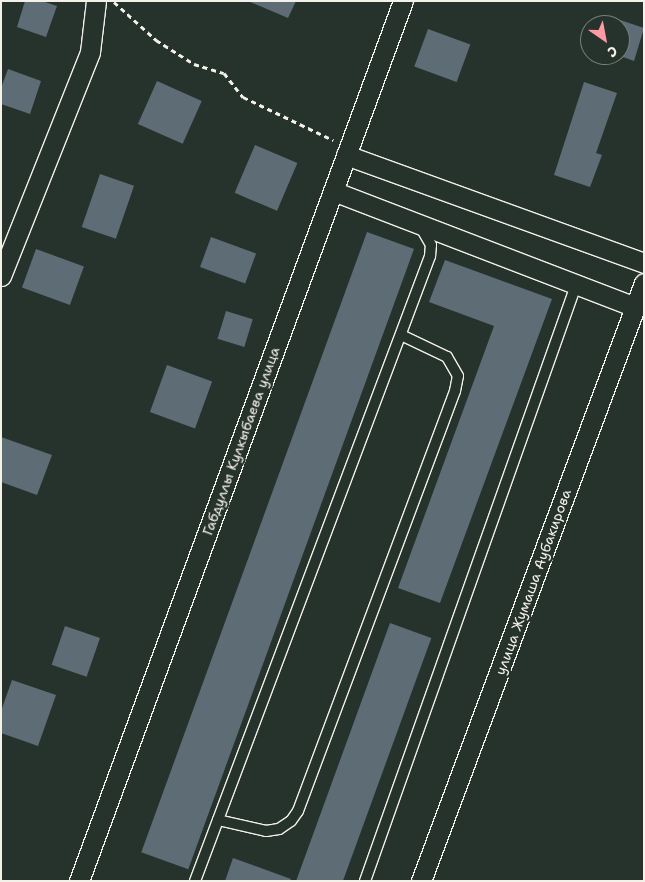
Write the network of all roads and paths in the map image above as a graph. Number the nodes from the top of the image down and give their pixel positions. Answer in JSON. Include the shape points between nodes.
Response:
{"nodes":[{"id":1,"x":96,"y":1,"type":"edge"},
{"id":2,"x":114,"y":1,"type":"edge"},
{"id":3,"x":403,"y":1,"type":"edge"},
{"id":4,"x":348,"y":151,"type":"junction"},
{"id":5,"x":333,"y":190,"type":"junction"},
{"id":6,"x":417,"y":223,"type":"junction"},
{"id":7,"x":644,"y":264,"type":"edge"},
{"id":8,"x":1,"y":276,"type":"edge"},
{"id":9,"x":644,"y":283,"type":"edge"},
{"id":10,"x":576,"y":285,"type":"junction"},
{"id":11,"x":634,"y":307,"type":"junction"},
{"id":12,"x":401,"y":334,"type":"junction"},
{"id":13,"x":218,"y":820,"type":"junction"},
{"id":14,"x":79,"y":881,"type":"edge"},
{"id":15,"x":195,"y":881,"type":"edge"},
{"id":16,"x":365,"y":881,"type":"edge"},
{"id":17,"x":421,"y":881,"type":"edge"}],
"edges":[{"from":1,"to":8,"type":"street","via":[[90,52]]},
{"from":2,"to":4,"type":"path","via":[[156,40],[194,64],[224,73],[243,97]]},
{"from":3,"to":4,"type":"street","name":"Габдуллы Кулкыбаева улица"},
{"from":4,"to":5,"type":"street","name":"Габдуллы Кулкыбаева улица"},
{"from":4,"to":7,"type":"street"},
{"from":5,"to":6,"type":"street"},
{"from":5,"to":14,"type":"street","name":"Габдуллы Кулкыбаева улица"},
{"from":6,"to":10,"type":"street"},
{"from":6,"to":12,"type":"lane","via":[[431,245],[430,256]]},
{"from":9,"to":11,"type":"street","name":"улица Жумаша Аубакирова"},
{"from":10,"to":11,"type":"street"},
{"from":10,"to":16,"type":"lane"},
{"from":11,"to":17,"type":"street","name":"улица Жумаша Аубакирова"},
{"from":12,"to":13,"type":"lane"},
{"from":12,"to":13,"type":"lane","via":[[447,357],[455,366],[457,383],[298,811],[279,829],[266,831]]},
{"from":13,"to":15,"type":"lane"}]}
